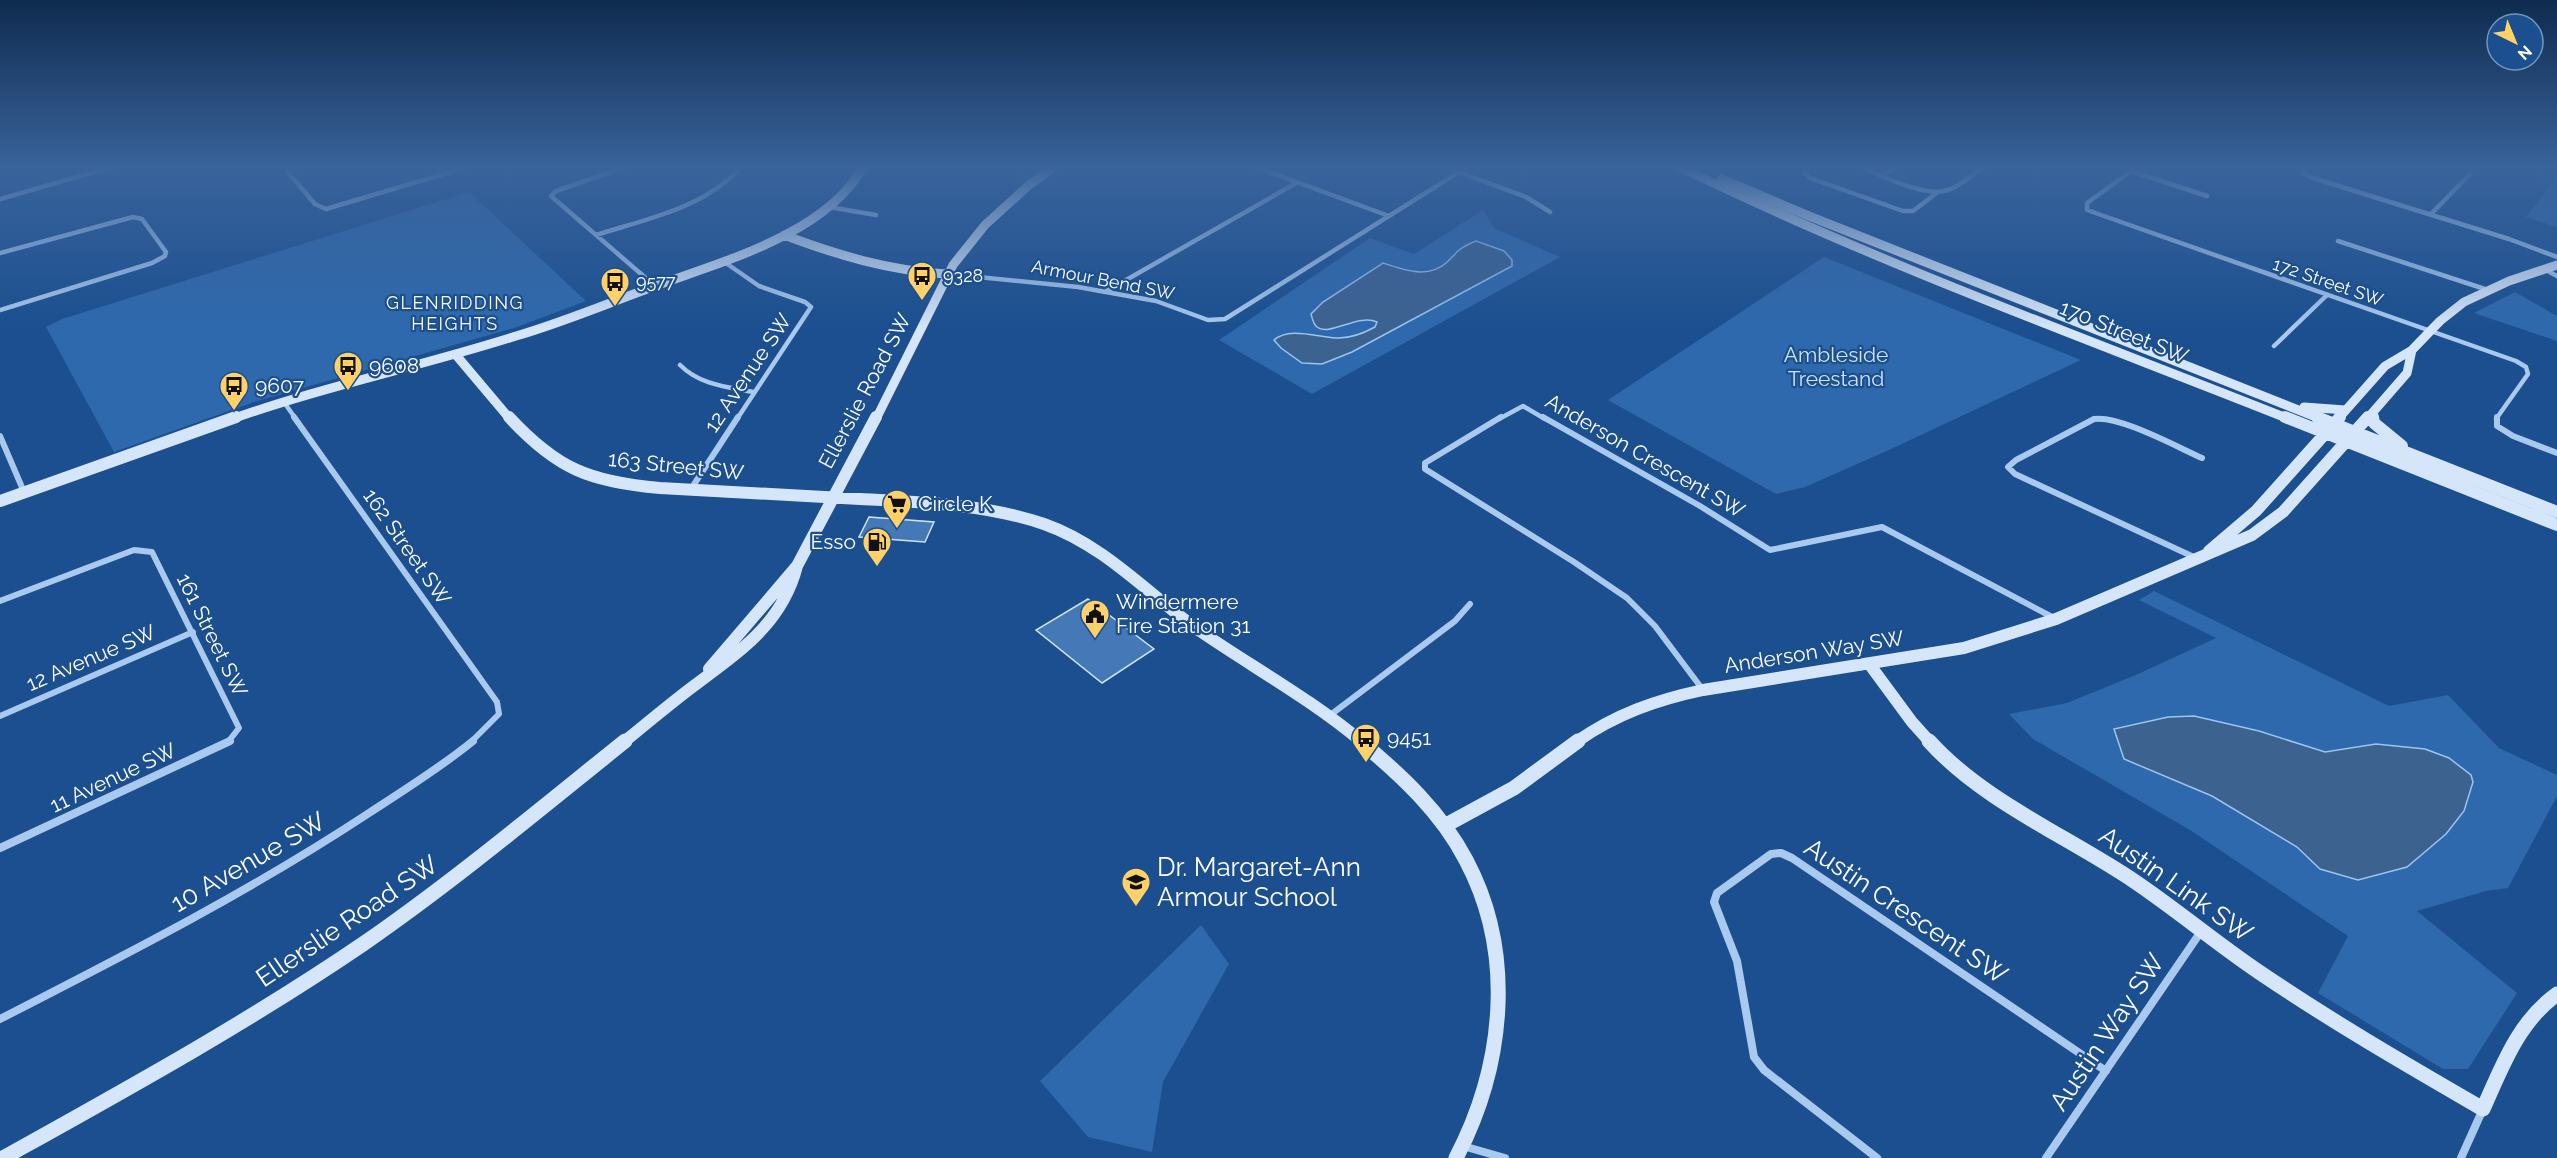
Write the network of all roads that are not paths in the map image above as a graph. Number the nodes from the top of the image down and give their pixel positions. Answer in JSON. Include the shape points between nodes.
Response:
{"nodes":[{"id":1,"x":118,"y":221,"type":"edge"},
{"id":2,"x":143,"y":221,"type":"edge"},
{"id":3,"x":579,"y":221,"type":"edge"},
{"id":4,"x":636,"y":221,"type":"edge"},
{"id":5,"x":806,"y":221,"type":"edge"},
{"id":6,"x":989,"y":221,"type":"edge"},
{"id":7,"x":1230,"y":221,"type":"edge"},
{"id":8,"x":1381,"y":221,"type":"edge"},
{"id":9,"x":1795,"y":221,"type":"edge"},
{"id":10,"x":1820,"y":221,"type":"edge"},
{"id":11,"x":2118,"y":221,"type":"edge"},
{"id":12,"x":2452,"y":221,"type":"edge"},
{"id":13,"x":784,"y":235,"type":"junction"},
{"id":14,"x":596,"y":236,"type":"junction"},
{"id":15,"x":2338,"y":241,"type":"dead end"},
{"id":16,"x":0,"y":254,"type":"edge"},
{"id":17,"x":2557,"y":257,"type":"edge"},
{"id":18,"x":722,"y":261,"type":"junction"},
{"id":19,"x":2557,"y":265,"type":"edge"},
{"id":20,"x":2543,"y":269,"type":"junction"},
{"id":21,"x":947,"y":274,"type":"junction"},
{"id":22,"x":2557,"y":276,"type":"edge"},
{"id":23,"x":655,"y":286,"type":"junction"},
{"id":24,"x":2487,"y":290,"type":"junction"},
{"id":25,"x":1105,"y":292,"type":"junction"},
{"id":26,"x":2326,"y":296,"type":"junction"},
{"id":27,"x":0,"y":310,"type":"edge"},
{"id":28,"x":2429,"y":331,"type":"junction"},
{"id":29,"x":2274,"y":346,"type":"dead end"},
{"id":30,"x":2412,"y":350,"type":"junction"},
{"id":31,"x":456,"y":355,"type":"junction"},
{"id":32,"x":680,"y":365,"type":"dead end"},
{"id":33,"x":753,"y":392,"type":"junction"},
{"id":34,"x":283,"y":401,"type":"junction"},
{"id":35,"x":2283,"y":404,"type":"junction"},
{"id":36,"x":2345,"y":410,"type":"junction"},
{"id":37,"x":2372,"y":413,"type":"junction"},
{"id":38,"x":2333,"y":423,"type":"junction"},
{"id":39,"x":2324,"y":432,"type":"junction"},
{"id":40,"x":0,"y":436,"type":"edge"},
{"id":41,"x":2351,"y":437,"type":"junction"},
{"id":42,"x":2557,"y":453,"type":"edge"},
{"id":43,"x":2419,"y":457,"type":"junction"},
{"id":44,"x":2202,"y":458,"type":"dead end"},
{"id":45,"x":691,"y":489,"type":"junction"},
{"id":46,"x":24,"y":492,"type":"junction"},
{"id":47,"x":832,"y":497,"type":"junction"},
{"id":48,"x":0,"y":501,"type":"edge"},
{"id":49,"x":2557,"y":512,"type":"edge"},
{"id":50,"x":2557,"y":525,"type":"edge"},
{"id":51,"x":2201,"y":556,"type":"junction"},
{"id":52,"x":0,"y":601,"type":"edge"},
{"id":53,"x":1470,"y":604,"type":"dead end"},
{"id":54,"x":2056,"y":619,"type":"junction"},
{"id":55,"x":193,"y":632,"type":"junction"},
{"id":56,"x":1870,"y":665,"type":"junction"},
{"id":57,"x":1703,"y":690,"type":"junction"},
{"id":58,"x":499,"y":714,"type":"joint"},
{"id":59,"x":1,"y":715,"type":"edge"},
{"id":60,"x":1328,"y":717,"type":"junction"},
{"id":61,"x":236,"y":734,"type":"joint"},
{"id":62,"x":1446,"y":825,"type":"junction"},
{"id":63,"x":0,"y":848,"type":"edge"},
{"id":64,"x":2202,"y":929,"type":"junction"},
{"id":65,"x":2557,"y":994,"type":"edge"},
{"id":66,"x":0,"y":1019,"type":"edge"},
{"id":67,"x":2106,"y":1071,"type":"junction"},
{"id":68,"x":2483,"y":1109,"type":"junction"},
{"id":69,"x":1459,"y":1152,"type":"edge"},
{"id":70,"x":3,"y":1158,"type":"edge"},
{"id":71,"x":1505,"y":1158,"type":"edge"},
{"id":72,"x":1877,"y":1158,"type":"edge"},
{"id":73,"x":2046,"y":1158,"type":"edge"},
{"id":74,"x":2461,"y":1158,"type":"edge"}],
"edges":[{"from":1,"to":16,"type":"street"},
{"from":2,"to":27,"type":"street","via":[[166,252],[161,259]]},
{"from":3,"to":14,"type":"street"},
{"from":4,"to":14,"type":"street"},
{"from":5,"to":13,"type":"street"},
{"from":6,"to":21,"type":"street","name":"Ellerslie Road SW"},
{"from":7,"to":25,"type":"street"},
{"from":8,"to":25,"type":"street","name":"Armour Bend SW","via":[[1216,322],[1161,302]]},
{"from":9,"to":39,"type":"street","name":"170 Street SW"},
{"from":10,"to":35,"type":"street","name":"170 Street SW"},
{"from":11,"to":26,"type":"street","name":"172 Street SW"},
{"from":12,"to":17,"type":"street"},
{"from":13,"to":18,"type":"street"},
{"from":13,"to":21,"type":"street","via":[[858,262]]},
{"from":14,"to":23,"type":"street"},
{"from":15,"to":24,"type":"street"},
{"from":18,"to":23,"type":"street"},
{"from":18,"to":33,"type":"street","name":"12 Avenue SW","via":[[759,286],[810,304],[811,310]]},
{"from":19,"to":20,"type":"street"},
{"from":20,"to":22,"type":"street"},
{"from":20,"to":24,"type":"street"},
{"from":21,"to":25,"type":"street","name":"Armour Bend SW","via":[[1033,279]]},
{"from":21,"to":47,"type":"street","name":"Ellerslie Road SW","via":[[902,368]]},
{"from":23,"to":31,"type":"street","via":[[538,330]]},
{"from":24,"to":28,"type":"street","via":[[2451,311]]},
{"from":26,"to":28,"type":"street","name":"172 Street SW"},
{"from":26,"to":29,"type":"street"},
{"from":28,"to":30,"type":"street"},
{"from":28,"to":42,"type":"street","name":"172 Street SW","via":[[2526,367],[2528,374],[2496,418],[2497,426]]},
{"from":30,"to":36,"type":"street","name":"Anderson Way SW","via":[[2385,366]]},
{"from":30,"to":37,"type":"street","name":"Anderson Way SW","via":[[2407,373]]},
{"from":31,"to":34,"type":"street"},
{"from":31,"to":45,"type":"street","name":"163 Street SW","via":[[537,445],[557,461],[580,472],[629,485]]},
{"from":32,"to":33,"type":"street","via":[[699,380]]},
{"from":33,"to":45,"type":"street","name":"12 Avenue SW"},
{"from":34,"to":46,"type":"street"},
{"from":34,"to":58,"type":"street","name":"162 Street SW","via":[[497,702]]},
{"from":35,"to":36,"type":"street"},
{"from":35,"to":38,"type":"street","name":"170 Street SW"},
{"from":36,"to":38,"type":"street","name":"Anderson Way SW"},
{"from":37,"to":41,"type":"street","name":"Anderson Way SW"},
{"from":37,"to":43,"type":"street","via":[[2381,431]]},
{"from":38,"to":39,"type":"street","name":"Anderson Way SW"},
{"from":38,"to":41,"type":"street","name":"170 Street SW"},
{"from":39,"to":41,"type":"street","name":"170 Street SW"},
{"from":39,"to":51,"type":"street","name":"Anderson Way SW","via":[[2256,511]]},
{"from":40,"to":46,"type":"street"},
{"from":41,"to":43,"type":"street","name":"170 Street SW"},
{"from":41,"to":50,"type":"street","name":"170 Street SW"},
{"from":41,"to":51,"type":"street","name":"Anderson Way SW","via":[[2283,512],[2237,543]]},
{"from":43,"to":49,"type":"street","name":"170 Street SW"},
{"from":44,"to":51,"type":"street","via":[[2101,418],[2008,466],[2024,478]]},
{"from":45,"to":47,"type":"street","name":"163 Street SW"},
{"from":46,"to":48,"type":"street"},
{"from":47,"to":60,"type":"street","name":"163 Street SW","via":[[985,508],[1075,537],[1192,625]]},
{"from":47,"to":70,"type":"street","name":"Ellerslie Road SW","via":[[797,566],[794,585],[774,615],[733,657],[504,840],[359,946],[194,1051]]},
{"from":51,"to":54,"type":"street","name":"Anderson Way SW"},
{"from":52,"to":55,"type":"street","name":"161 Street SW","via":[[134,550],[152,552]]},
{"from":53,"to":60,"type":"street","via":[[1455,621]]},
{"from":54,"to":56,"type":"street","name":"Anderson Way SW","via":[[1964,648]]},
{"from":54,"to":57,"type":"street","name":"Anderson Crescent SW","via":[[1882,527],[1770,550],[1523,406],[1425,463],[1425,469],[1627,598],[1655,626]]},
{"from":55,"to":59,"type":"street","name":"12 Avenue SW"},
{"from":55,"to":61,"type":"street","name":"161 Street SW","via":[[236,720]]},
{"from":56,"to":57,"type":"street","name":"Anderson Way SW"},
{"from":56,"to":64,"type":"street","name":"Austin Link SW","via":[[1912,722],[1961,771]]},
{"from":57,"to":62,"type":"street","name":"Anderson Way SW","via":[[1661,699],[1618,717],[1514,788]]},
{"from":58,"to":66,"type":"street","name":"10 Avenue SW","via":[[480,734],[415,782],[252,888]]},
{"from":60,"to":62,"type":"street","name":"163 Street SW","via":[[1407,779]]},
{"from":61,"to":63,"type":"street","name":"11 Avenue SW","via":[[222,746]]},
{"from":62,"to":69,"type":"street","name":"163 Street SW","via":[[1484,899],[1497,953],[1500,1009],[1487,1090]]},
{"from":64,"to":67,"type":"street","name":"Austin Way SW"},
{"from":64,"to":68,"type":"street","name":"Austin Link SW","via":[[2330,1019]]},
{"from":65,"to":68,"type":"street","via":[[2526,1023]]},
{"from":67,"to":72,"type":"street","name":"Austin Crescent SW","via":[[1792,858],[1771,854],[1717,893],[1714,902],[1737,961],[1754,1057],[1764,1070]]},
{"from":67,"to":73,"type":"street","name":"Austin Way SW"},
{"from":68,"to":74,"type":"street"},
{"from":69,"to":71,"type":"street"}]}
